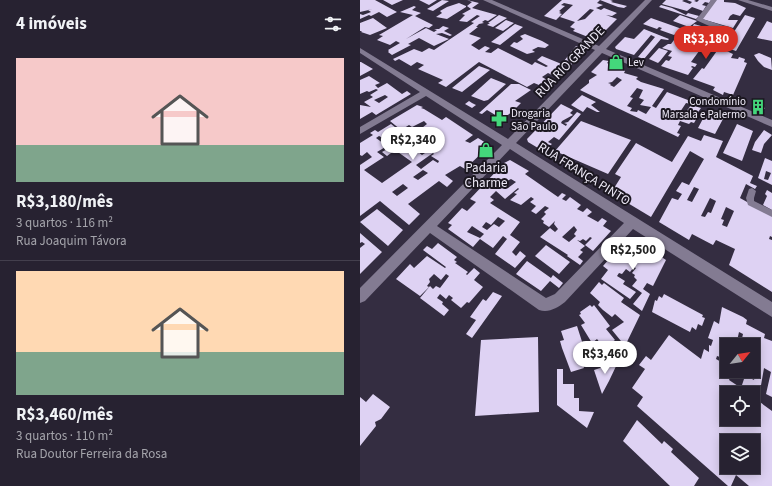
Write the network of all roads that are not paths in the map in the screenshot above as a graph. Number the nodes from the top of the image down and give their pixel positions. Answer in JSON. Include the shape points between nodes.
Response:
{"nodes":[{"id":1,"x":486,"y":0,"type":"edge"},
{"id":2,"x":649,"y":0,"type":"edge"},
{"id":3,"x":714,"y":0,"type":"edge"},
{"id":4,"x":740,"y":0,"type":"edge"},
{"id":5,"x":772,"y":9,"type":"edge"},
{"id":6,"x":721,"y":28,"type":"dead end"},
{"id":7,"x":600,"y":49,"type":"junction"},
{"id":8,"x":360,"y":50,"type":"edge"},
{"id":9,"x":427,"y":92,"type":"junction"},
{"id":10,"x":772,"y":124,"type":"edge"},
{"id":11,"x":360,"y":131,"type":"edge"},
{"id":12,"x":509,"y":143,"type":"junction"},
{"id":13,"x":752,"y":191,"type":"dead end"},
{"id":14,"x":772,"y":214,"type":"edge"},
{"id":15,"x":632,"y":221,"type":"junction"},
{"id":16,"x":428,"y":226,"type":"junction"},
{"id":17,"x":360,"y":297,"type":"edge"},
{"id":18,"x":772,"y":310,"type":"edge"}],
"edges":[{"from":1,"to":7,"type":"street"},
{"from":2,"to":7,"type":"street","name":"RUA RIO GRANDE"},
{"from":3,"to":6,"type":"street","via":[[699,20]]},
{"from":4,"to":5,"type":"street"},
{"from":7,"to":10,"type":"street"},
{"from":7,"to":12,"type":"street","name":"RUA RIO GRANDE"},
{"from":8,"to":9,"type":"street","name":"RUA FRANÇA PINTO"},
{"from":9,"to":11,"type":"street"},
{"from":9,"to":12,"type":"street","name":"RUA FRANÇA PINTO"},
{"from":12,"to":15,"type":"street","name":"RUA FRANÇA PINTO"},
{"from":12,"to":16,"type":"street","name":"RUA RIO GRANDE"},
{"from":13,"to":14,"type":"lane","via":[[752,203]]},
{"from":15,"to":16,"type":"street","via":[[560,298],[551,304],[544,304]]},
{"from":15,"to":18,"type":"street","name":"RUA FRANÇA PINTO"},
{"from":16,"to":17,"type":"street","name":"RUA RIO GRANDE"}]}
